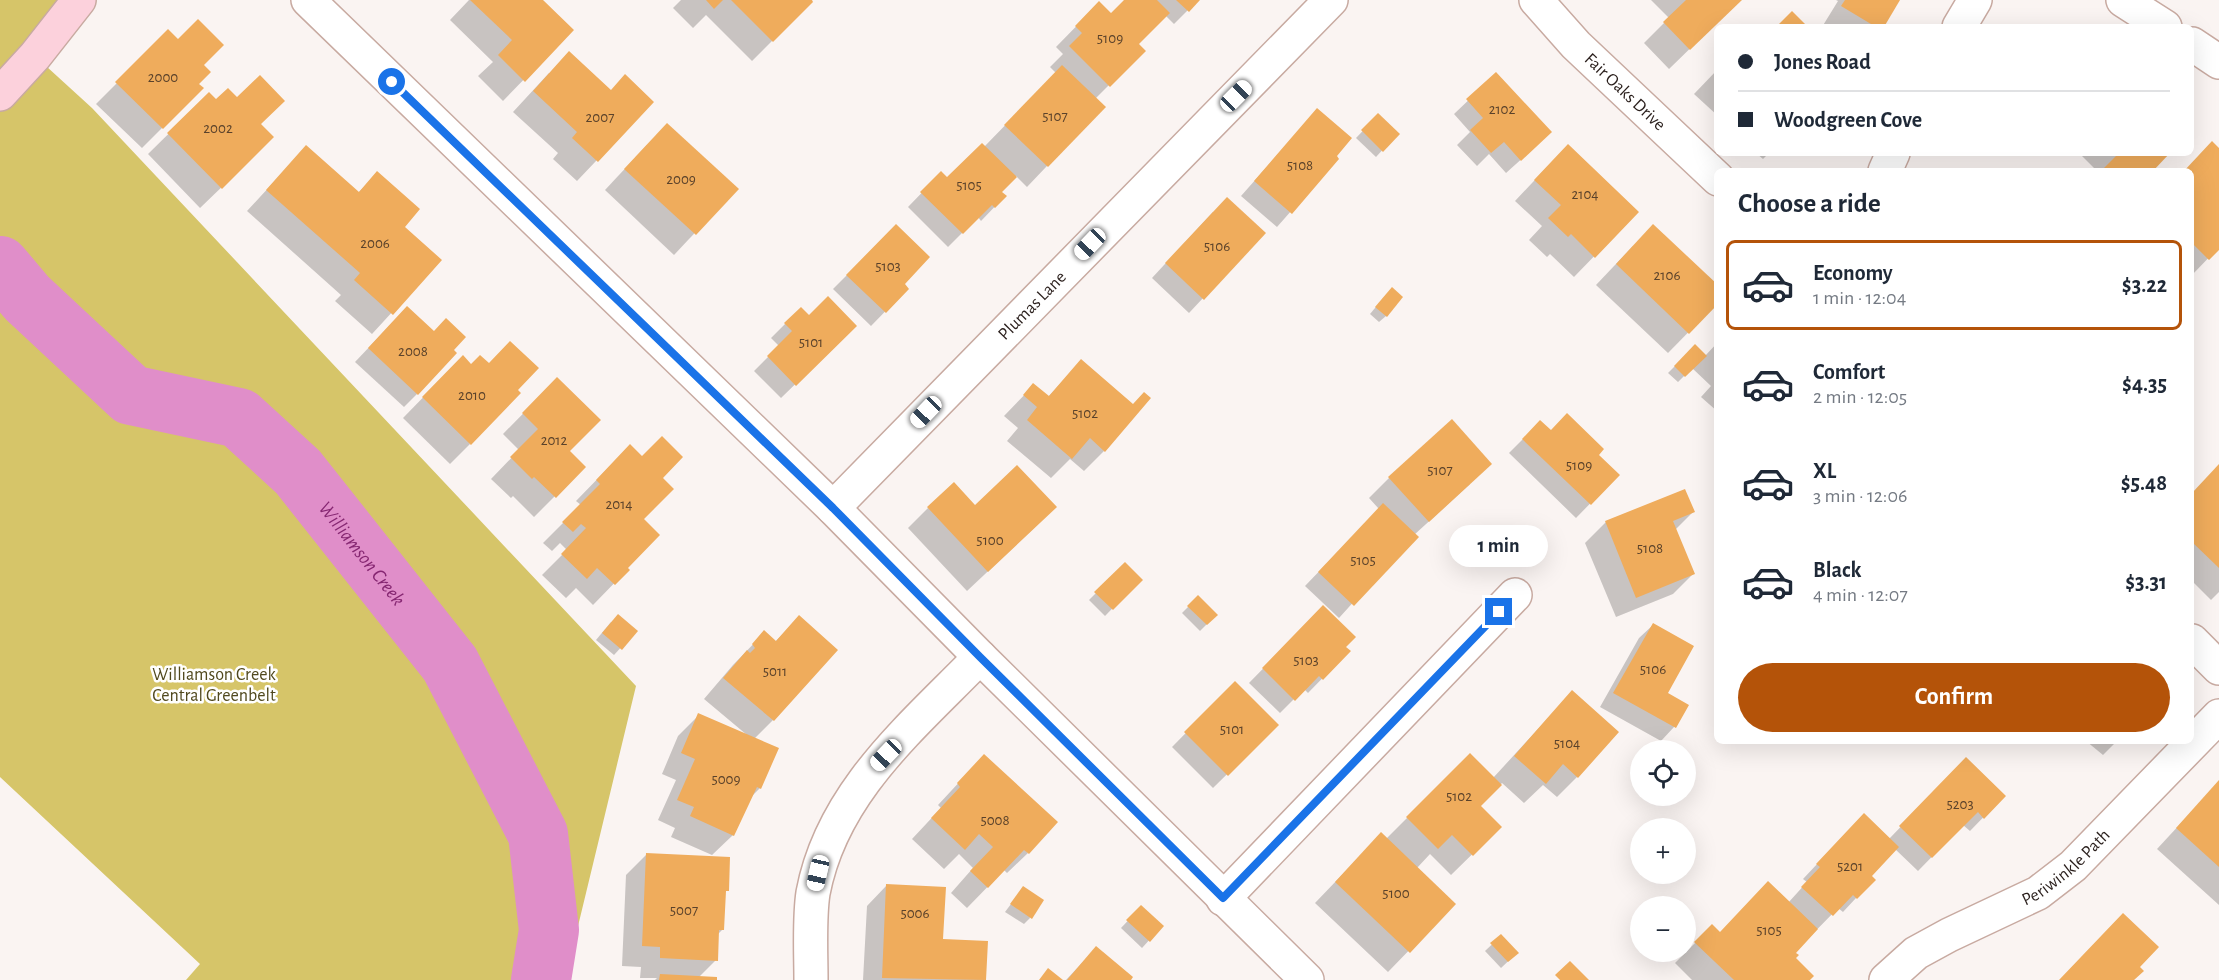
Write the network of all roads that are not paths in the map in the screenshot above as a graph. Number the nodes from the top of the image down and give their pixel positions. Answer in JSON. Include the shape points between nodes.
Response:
{"nodes":[{"id":1,"x":79,"y":0,"type":"edge"},
{"id":2,"x":308,"y":0,"type":"edge"},
{"id":3,"x":1331,"y":0,"type":"edge"},
{"id":4,"x":1536,"y":0,"type":"edge"},
{"id":5,"x":1975,"y":0,"type":"edge"},
{"id":6,"x":2123,"y":0,"type":"edge"},
{"id":7,"x":1961,"y":24,"type":"edge"},
{"id":8,"x":2160,"y":24,"type":"edge"},
{"id":9,"x":2194,"y":45,"type":"edge"},
{"id":10,"x":2219,"y":62,"type":"edge"},
{"id":11,"x":4,"y":90,"type":"edge"},
{"id":12,"x":1714,"y":175,"type":"edge"},
{"id":13,"x":833,"y":508,"type":"junction"},
{"id":14,"x":1515,"y":596,"type":"dead end"},
{"id":15,"x":2194,"y":643,"type":"edge"},
{"id":16,"x":980,"y":657,"type":"junction"},
{"id":17,"x":2219,"y":668,"type":"edge"},
{"id":18,"x":2219,"y":716,"type":"edge"},
{"id":19,"x":2194,"y":742,"type":"edge"},
{"id":20,"x":2192,"y":744,"type":"edge"},
{"id":21,"x":1223,"y":898,"type":"junction"},
{"id":22,"x":811,"y":980,"type":"edge"},
{"id":23,"x":1307,"y":980,"type":"edge"},
{"id":24,"x":1886,"y":980,"type":"edge"}],
"edges":[{"from":1,"to":11,"type":"main road"},
{"from":2,"to":13,"type":"street"},
{"from":3,"to":13,"type":"street","name":"Plumas Lane"},
{"from":4,"to":12,"type":"street","name":"Fair Oaks Drive","via":[[1576,45]]},
{"from":5,"to":7,"type":"street"},
{"from":6,"to":8,"type":"street"},
{"from":9,"to":10,"type":"street"},
{"from":13,"to":16,"type":"street"},
{"from":14,"to":21,"type":"street"},
{"from":15,"to":17,"type":"street"},
{"from":16,"to":21,"type":"street"},
{"from":16,"to":22,"type":"street","via":[[870,771],[842,813],[824,851],[813,895]]},
{"from":18,"to":19,"type":"street","name":"Periwinkle Path"},
{"from":20,"to":24,"type":"street","name":"Periwinkle Path","via":[[2073,866],[2038,893],[1916,953]]},
{"from":21,"to":23,"type":"street"}]}
